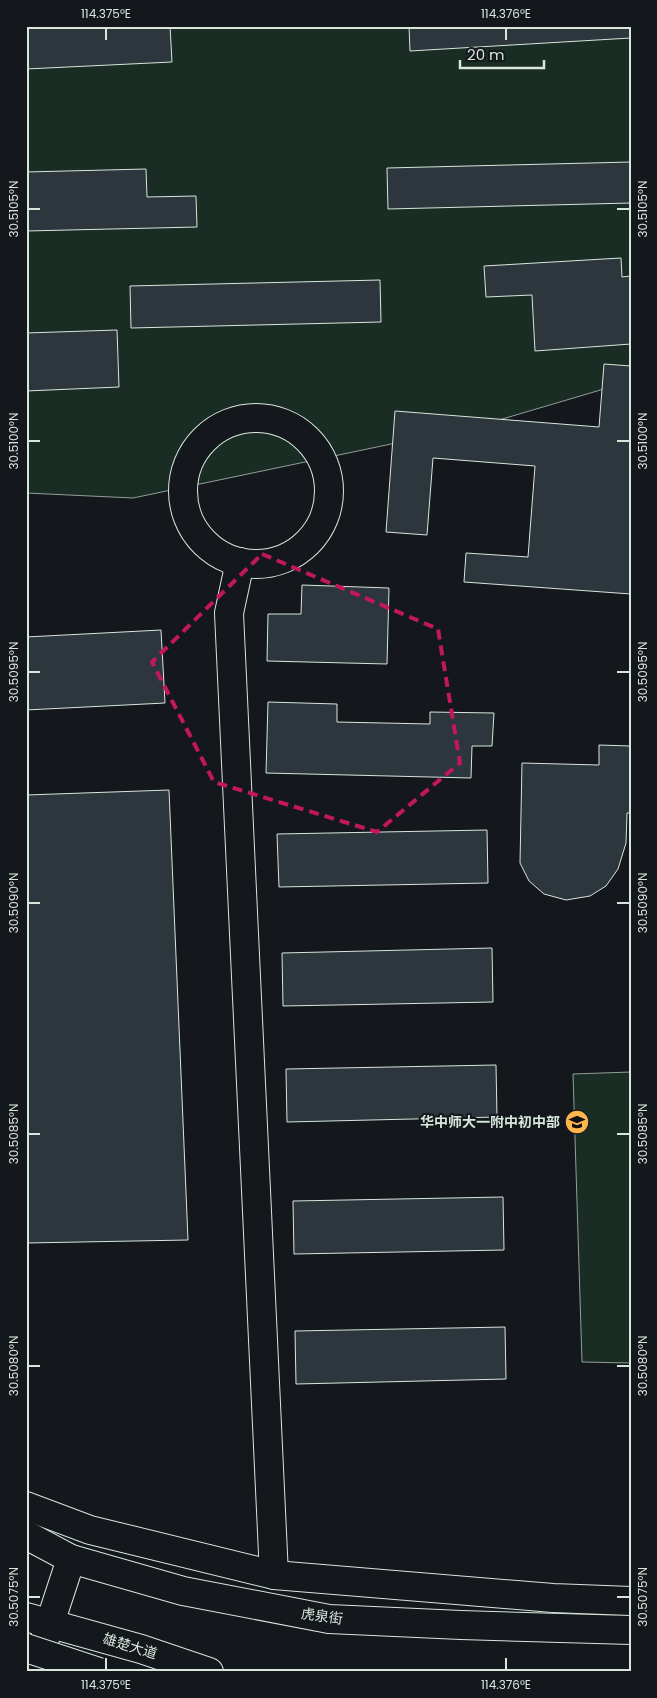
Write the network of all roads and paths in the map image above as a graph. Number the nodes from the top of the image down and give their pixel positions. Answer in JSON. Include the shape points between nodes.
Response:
{"nodes":[{"id":1,"x":240,"y":562,"type":"junction"},
{"id":2,"x":26,"y":1506,"type":"edge"},
{"id":3,"x":26,"y":1535,"type":"edge"},
{"id":4,"x":71,"y":1559,"type":"junction"},
{"id":5,"x":274,"y":1575,"type":"junction"},
{"id":6,"x":631,"y":1601,"type":"edge"},
{"id":7,"x":38,"y":1620,"type":"edge"},
{"id":8,"x":631,"y":1630,"type":"edge"},
{"id":9,"x":26,"y":1648,"type":"edge"},
{"id":10,"x":34,"y":1672,"type":"edge"},
{"id":11,"x":99,"y":1672,"type":"edge"},
{"id":12,"x":209,"y":1672,"type":"edge"}],
"edges":[{"from":1,"to":1,"type":"main road","via":[[265,564],[289,556],[309,542],[323,521],[330,497],[328,472],[317,450],[300,432],[278,420],[254,418],[231,422],[210,433],[194,451],[185,472],[182,495],[188,518],[200,538],[218,554]]},
{"from":1,"to":5,"type":"main road","via":[[229,613]]},
{"from":2,"to":5,"type":"main road","via":[[90,1530]]},
{"from":3,"to":4,"type":"main road","name":"虎泉街"},
{"from":4,"to":7,"type":"main road"},
{"from":4,"to":8,"type":"main road","name":"虎泉街","via":[[183,1591],[329,1619]]},
{"from":5,"to":6,"type":"main road","via":[[553,1598]]},
{"from":7,"to":10,"type":"main road"},
{"from":7,"to":12,"type":"main road","name":"雄楚大道"},
{"from":9,"to":11,"type":"main road","bridge":true}]}
